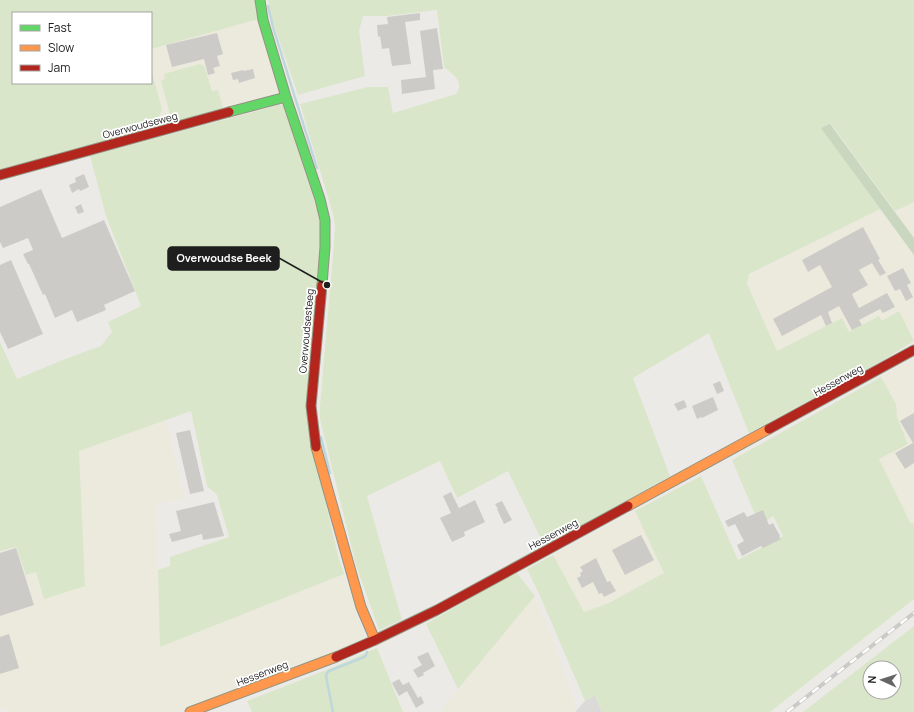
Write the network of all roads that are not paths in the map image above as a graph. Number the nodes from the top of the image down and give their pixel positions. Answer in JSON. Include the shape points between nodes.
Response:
{"nodes":[{"id":1,"x":260,"y":0,"type":"edge"},
{"id":2,"x":286,"y":97,"type":"junction"},
{"id":3,"x":0,"y":175,"type":"edge"},
{"id":4,"x":914,"y":350,"type":"edge"},
{"id":5,"x":376,"y":640,"type":"junction"},
{"id":6,"x":190,"y":712,"type":"edge"}],
"edges":[{"from":1,"to":2,"type":"street","name":"Overwoudsesteeg","via":[[263,20]]},
{"from":2,"to":3,"type":"street","name":"Overwoudseweg"},
{"from":2,"to":5,"type":"street","name":"Overwoudsesteeg","via":[[325,220],[325,247],[311,406],[316,448],[361,608]]},
{"from":4,"to":5,"type":"street","name":"Hessenweg","via":[[437,610]]},
{"from":5,"to":6,"type":"street","name":"Hessenweg"}]}
